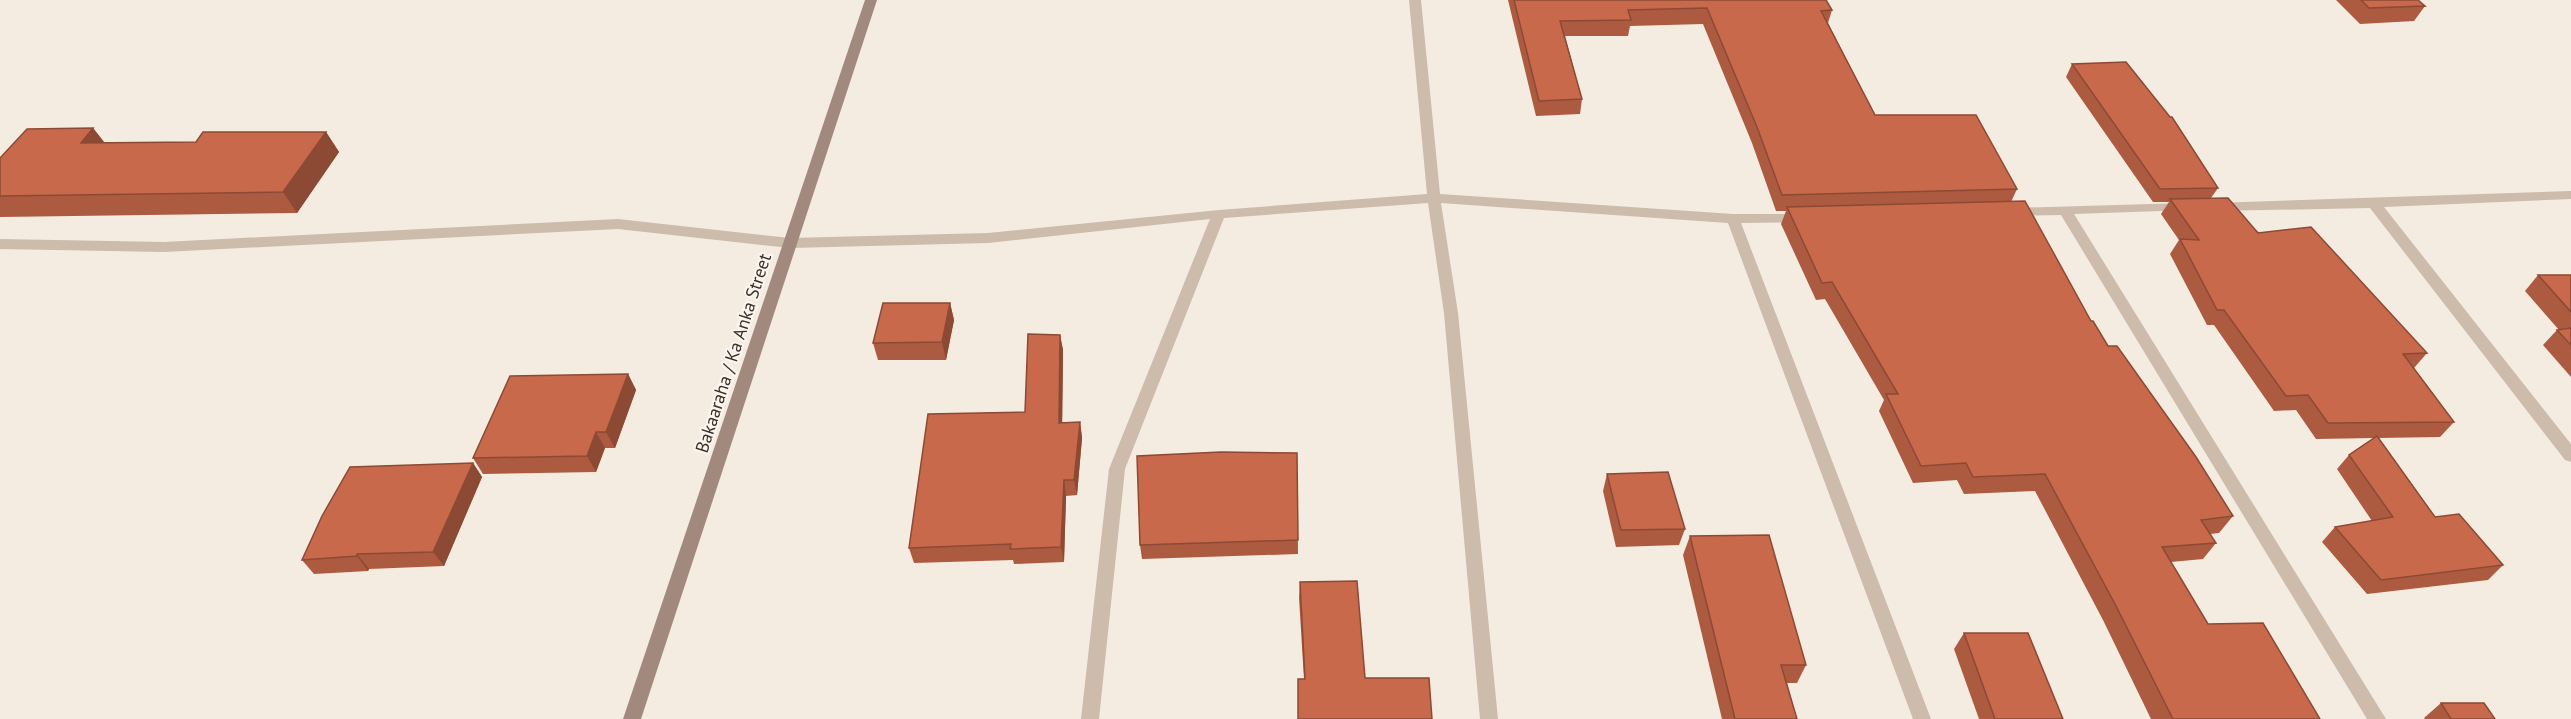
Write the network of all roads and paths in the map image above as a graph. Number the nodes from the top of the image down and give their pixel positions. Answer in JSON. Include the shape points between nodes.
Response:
{"nodes":[{"id":1,"x":871,"y":0,"type":"edge"},
{"id":2,"x":1415,"y":0,"type":"edge"},
{"id":3,"x":2571,"y":195,"type":"edge"},
{"id":4,"x":1434,"y":198,"type":"junction"},
{"id":5,"x":2374,"y":203,"type":"junction"},
{"id":6,"x":2065,"y":210,"type":"junction"},
{"id":7,"x":1994,"y":212,"type":"edge"},
{"id":8,"x":1219,"y":214,"type":"junction"},
{"id":9,"x":1816,"y":217,"type":"edge"},
{"id":10,"x":1734,"y":219,"type":"junction"},
{"id":11,"x":790,"y":243,"type":"junction"},
{"id":12,"x":0,"y":244,"type":"edge"},
{"id":13,"x":2571,"y":456,"type":"edge"},
{"id":14,"x":632,"y":719,"type":"edge"},
{"id":15,"x":1090,"y":719,"type":"edge"},
{"id":16,"x":1489,"y":719,"type":"edge"},
{"id":17,"x":1922,"y":719,"type":"edge"},
{"id":18,"x":2377,"y":719,"type":"edge"}],
"edges":[{"from":1,"to":11,"type":"street","name":"Bakaaraha / Ka Anka Street"},
{"from":2,"to":4,"type":"street"},
{"from":3,"to":5,"type":"street"},
{"from":4,"to":8,"type":"street"},
{"from":4,"to":10,"type":"street"},
{"from":4,"to":16,"type":"street","via":[[1451,313]]},
{"from":5,"to":6,"type":"street"},
{"from":5,"to":13,"type":"street"},
{"from":6,"to":7,"type":"street"},
{"from":6,"to":18,"type":"street"},
{"from":8,"to":11,"type":"street","via":[[988,238]]},
{"from":8,"to":15,"type":"street","via":[[1117,469]]},
{"from":9,"to":10,"type":"street"},
{"from":10,"to":17,"type":"street"},
{"from":11,"to":12,"type":"street","via":[[618,224],[164,247]]},
{"from":11,"to":14,"type":"street","name":"Bakaaraha / Ka Anka Street"}]}
